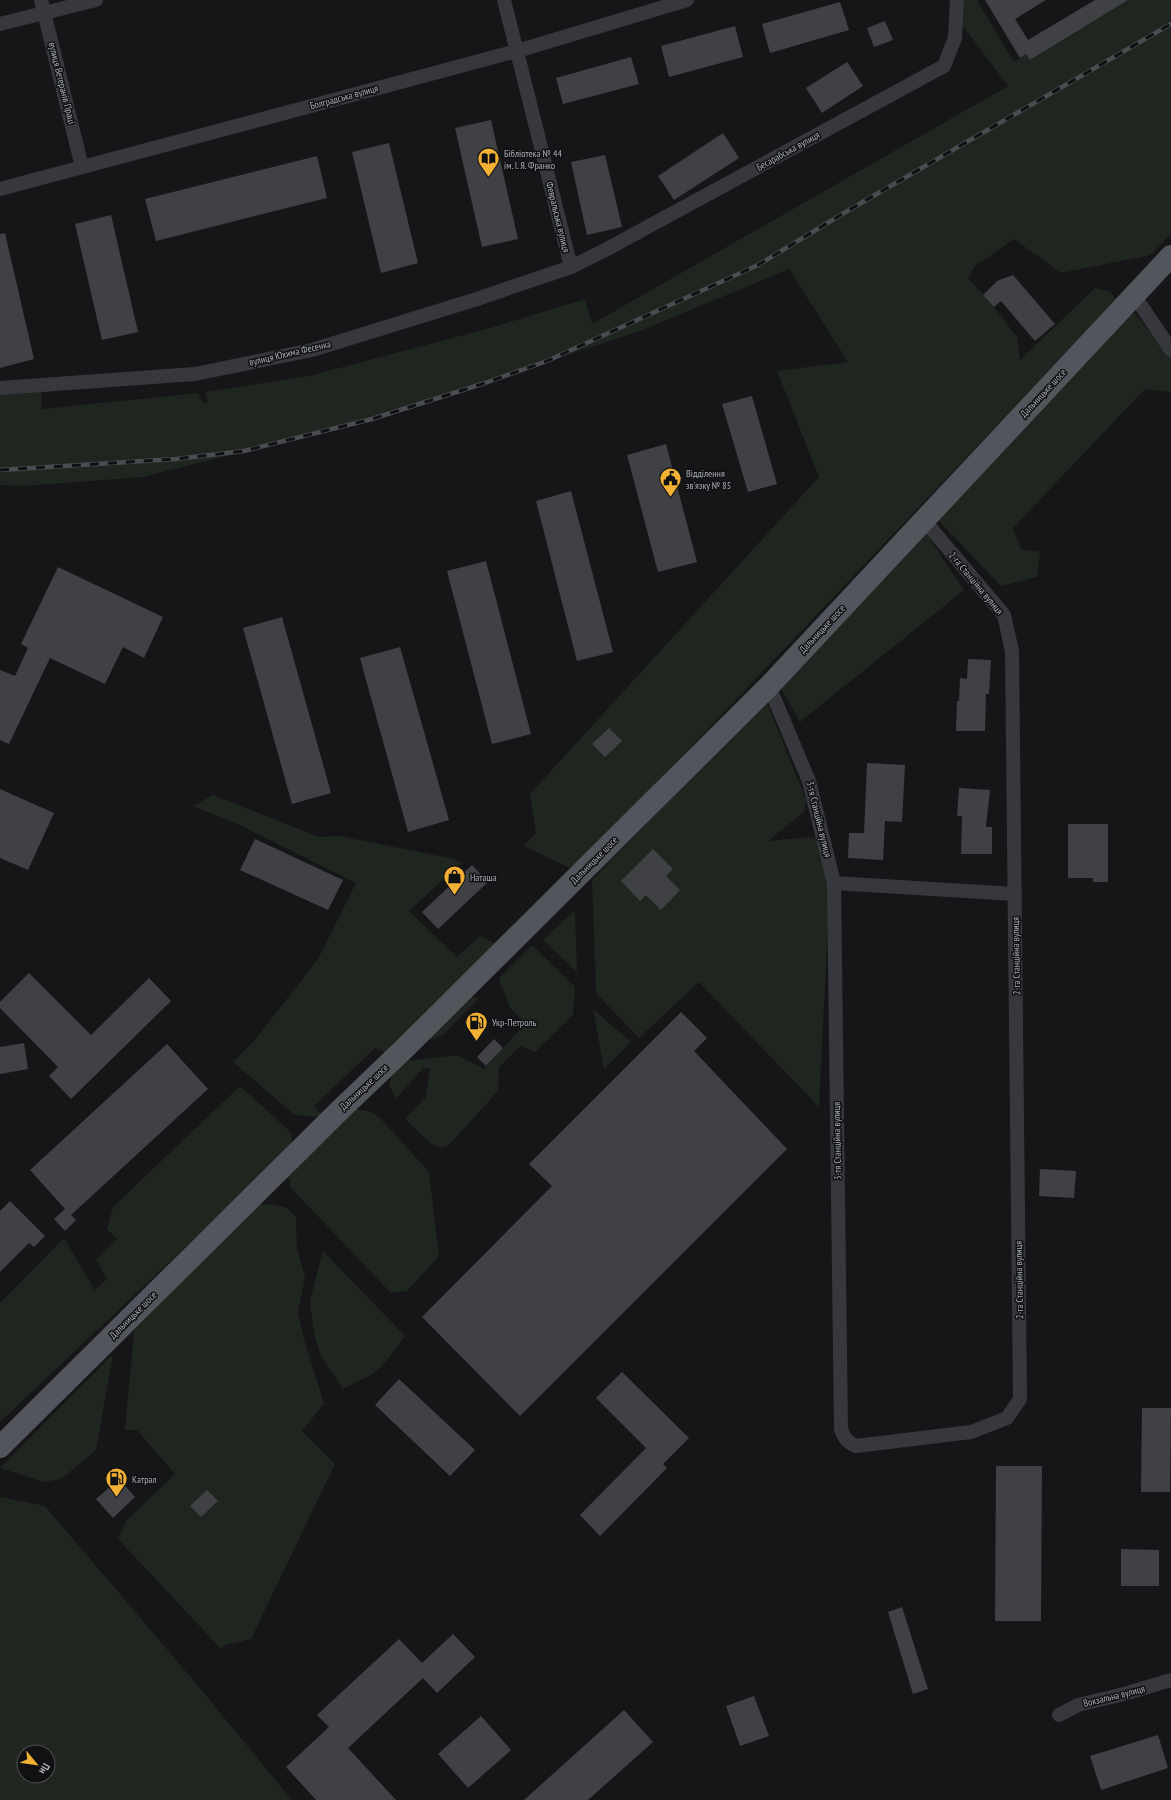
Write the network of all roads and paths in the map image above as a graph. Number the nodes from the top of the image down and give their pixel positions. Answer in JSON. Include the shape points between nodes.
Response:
{"nodes":[{"id":1,"x":96,"y":0,"type":"edge"},
{"id":2,"x":504,"y":0,"type":"edge"},
{"id":3,"x":687,"y":0,"type":"edge"},
{"id":4,"x":957,"y":0,"type":"edge"},
{"id":5,"x":43,"y":6,"type":"edge"},
{"id":6,"x":0,"y":24,"type":"edge"},
{"id":7,"x":516,"y":51,"type":"junction"},
{"id":8,"x":82,"y":167,"type":"junction"},
{"id":9,"x":0,"y":189,"type":"edge"},
{"id":10,"x":1171,"y":256,"type":"edge"},
{"id":11,"x":571,"y":267,"type":"junction"},
{"id":12,"x":1134,"y":295,"type":"junction"},
{"id":13,"x":1171,"y":350,"type":"edge"},
{"id":14,"x":0,"y":388,"type":"edge"},
{"id":15,"x":924,"y":520,"type":"junction"},
{"id":16,"x":769,"y":686,"type":"junction"},
{"id":17,"x":834,"y":883,"type":"junction"},
{"id":18,"x":1015,"y":894,"type":"junction"},
{"id":19,"x":1007,"y":1418,"type":"joint"},
{"id":20,"x":0,"y":1447,"type":"edge"},
{"id":21,"x":1171,"y":1680,"type":"edge"},
{"id":22,"x":1059,"y":1715,"type":"dead end"}],
"edges":[{"from":1,"to":5,"type":"street"},
{"from":2,"to":7,"type":"street","name":"Февральська вулиця"},
{"from":3,"to":7,"type":"street","name":"Болградська вулиця"},
{"from":4,"to":11,"type":"street","name":"Бесарабська вулиця","via":[[954,38],[944,66]]},
{"from":5,"to":6,"type":"street"},
{"from":5,"to":8,"type":"street","name":"вулиця Ветеранів Праці"},
{"from":7,"to":8,"type":"street","name":"Болградська вулиця"},
{"from":7,"to":11,"type":"street","name":"Февральська вулиця"},
{"from":8,"to":9,"type":"street","name":"Болградська вулиця"},
{"from":10,"to":12,"type":"main road","name":"Дальницьке шосе"},
{"from":11,"to":14,"type":"street","name":"вулиця Юхима Фесенка","via":[[312,350],[195,374]]},
{"from":12,"to":13,"type":"street"},
{"from":12,"to":15,"type":"main road","name":"Дальницьке шосе"},
{"from":15,"to":16,"type":"main road","name":"Дальницьке шосе"},
{"from":15,"to":18,"type":"street","name":"2-га Станційна вулиця","via":[[1004,616],[1012,651]]},
{"from":16,"to":17,"type":"street","name":"3-тя Станційна вулиця","via":[[810,781]]},
{"from":16,"to":20,"type":"main road","name":"Дальницьке шосе"},
{"from":17,"to":18,"type":"street"},
{"from":17,"to":19,"type":"street","name":"3-тя Станційна вулиця","via":[[841,1429],[849,1443],[856,1446],[971,1432]]},
{"from":18,"to":19,"type":"street","name":"2-га Станційна вулиця","via":[[1020,1399]]},
{"from":21,"to":22,"type":"street","name":"Вокзальна вулиця","via":[[1078,1705]]}]}
